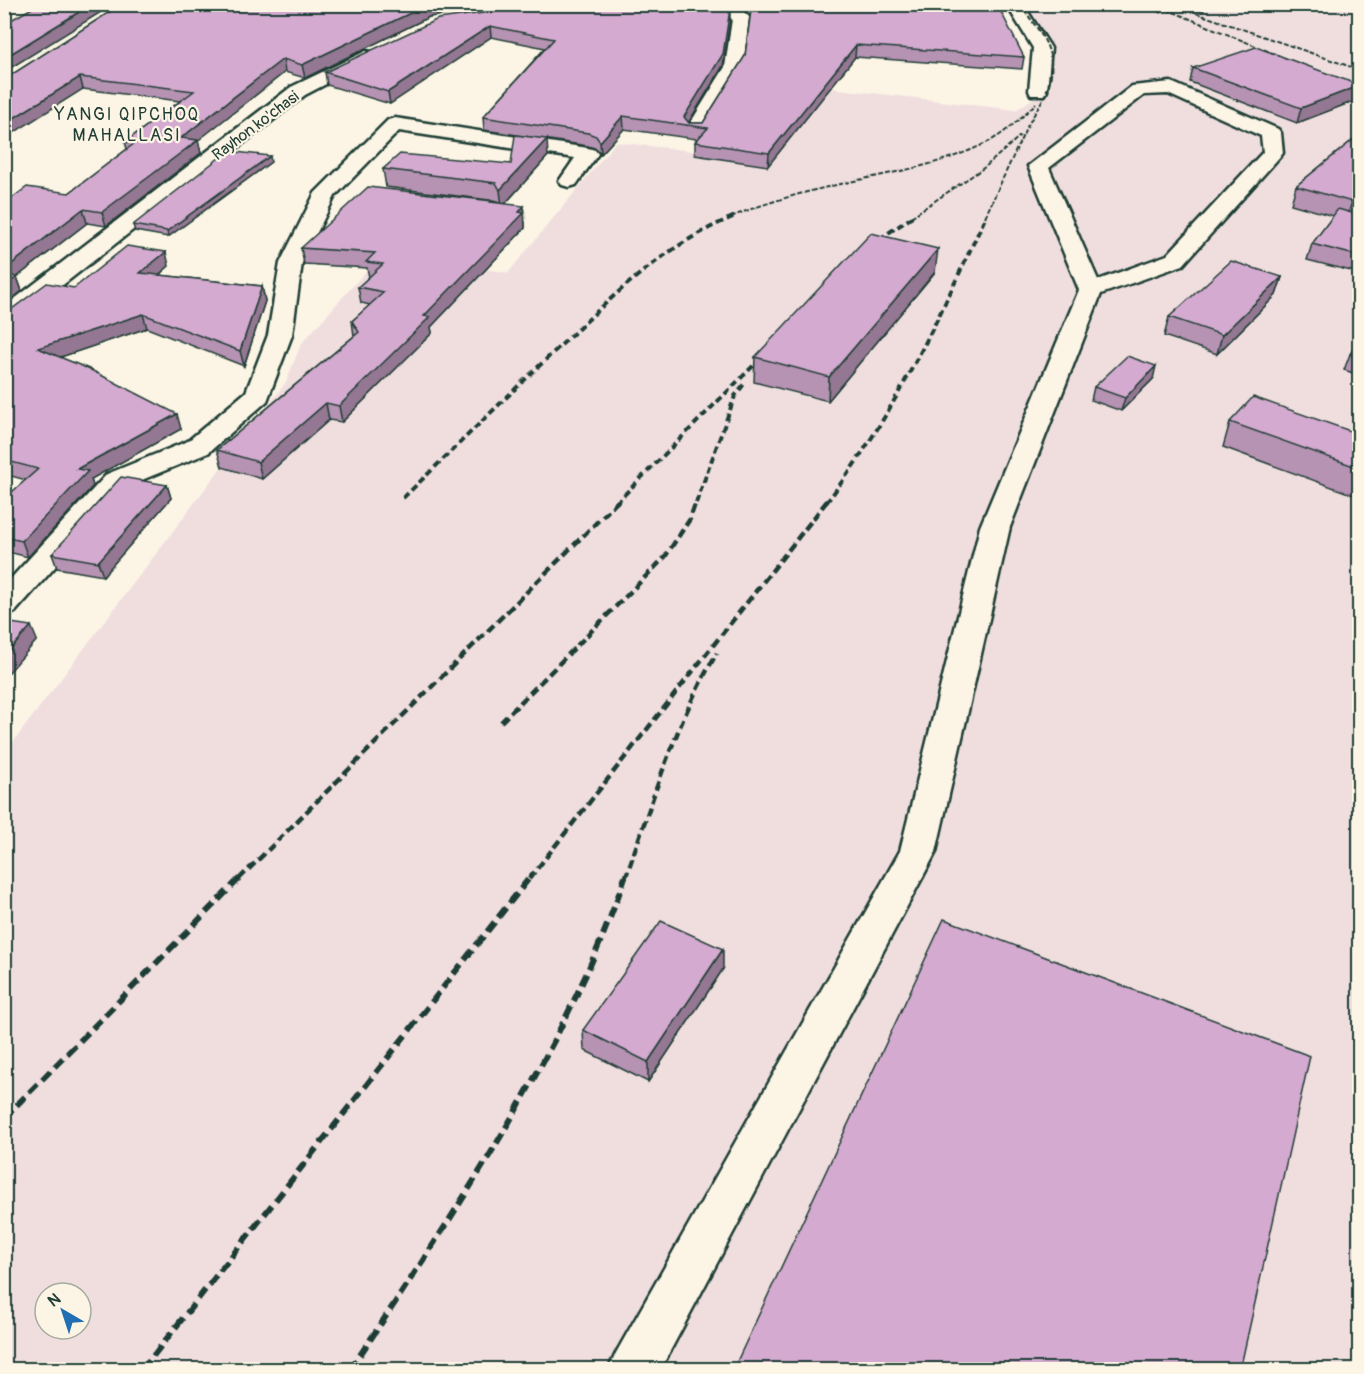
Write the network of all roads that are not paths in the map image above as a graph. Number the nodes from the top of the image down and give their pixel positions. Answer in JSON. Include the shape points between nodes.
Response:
{"nodes":[{"id":1,"x":711,"y":4,"type":"edge"},
{"id":2,"x":1014,"y":4,"type":"edge"},
{"id":3,"x":760,"y":9,"type":"edge"},
{"id":4,"x":741,"y":17,"type":"junction"},
{"id":5,"x":387,"y":46,"type":"edge"},
{"id":6,"x":1038,"y":91,"type":"dead end"},
{"id":7,"x":696,"y":130,"type":"edge"},
{"id":8,"x":569,"y":181,"type":"dead end"},
{"id":9,"x":1091,"y":290,"type":"junction"},
{"id":10,"x":4,"y":319,"type":"edge"},
{"id":11,"x":4,"y":605,"type":"edge"},
{"id":12,"x":633,"y":1370,"type":"edge"}],
"edges":[{"from":1,"to":4,"type":"street"},
{"from":2,"to":6,"type":"street","via":[[1042,48]]},
{"from":3,"to":4,"type":"street"},
{"from":4,"to":7,"type":"street","via":[[734,67]]},
{"from":5,"to":10,"type":"street","name":"Rayhon ko'chasi","via":[[298,91]]},
{"from":8,"to":11,"type":"street","via":[[588,154],[396,124],[342,189],[326,193],[291,263],[280,335],[258,395],[198,447],[117,480]]},
{"from":9,"to":9,"type":"street","via":[[1175,260],[1273,153],[1271,133],[1171,87],[1139,90],[1038,166]]},
{"from":9,"to":12,"type":"street","via":[[994,527],[918,852]]}]}
